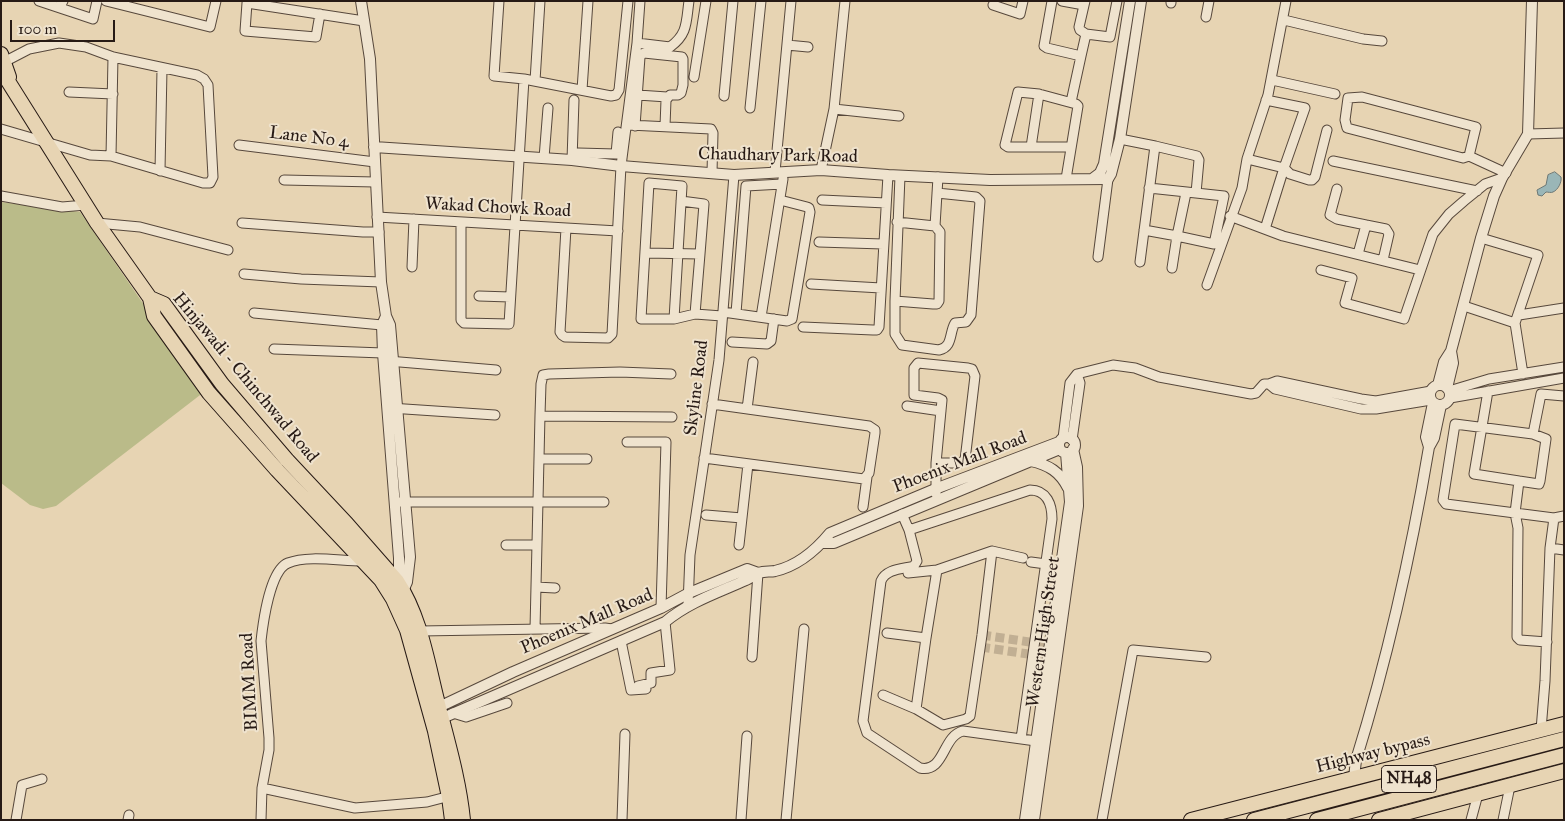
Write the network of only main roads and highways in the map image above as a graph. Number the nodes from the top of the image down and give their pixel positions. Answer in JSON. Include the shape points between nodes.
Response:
{"nodes":[{"id":1,"x":2,"y":62,"type":"edge"},
{"id":2,"x":150,"y":298,"type":"junction"},
{"id":3,"x":171,"y":314,"type":"junction"},
{"id":4,"x":159,"y":323,"type":"junction"},
{"id":5,"x":439,"y":713,"type":"junction"},
{"id":6,"x":1564,"y":724,"type":"edge"},
{"id":7,"x":1564,"y":739,"type":"edge"},
{"id":8,"x":1564,"y":755,"type":"edge"},
{"id":9,"x":1564,"y":771,"type":"edge"},
{"id":10,"x":453,"y":807,"type":"edge"},
{"id":11,"x":1403,"y":817,"type":"edge"},
{"id":12,"x":463,"y":820,"type":"edge"},
{"id":13,"x":471,"y":820,"type":"edge"},
{"id":14,"x":1191,"y":820,"type":"edge"},
{"id":15,"x":1254,"y":820,"type":"edge"},
{"id":16,"x":1317,"y":820,"type":"edge"},
{"id":17,"x":1379,"y":820,"type":"edge"}],
"edges":[{"from":1,"to":2,"type":"main road","via":[[14,90],[97,224]]},
{"from":2,"to":3,"type":"main road","name":"Hinjawadi - Chinchwad Road","via":[[164,304]]},
{"from":2,"to":4,"type":"main road","name":"Hinjawadi - Chinchwad Road"},
{"from":3,"to":4,"type":"main road"},
{"from":3,"to":5,"type":"main road","name":"Hinjawadi - Chinchwad Road","via":[[222,384],[400,586],[420,631]]},
{"from":4,"to":5,"type":"main road","name":"Hinjawadi - Chinchwad Road","via":[[208,393],[381,580],[407,630]]},
{"from":5,"to":10,"type":"main road","name":"Hinjawadi - Chinchwad Road"},
{"from":6,"to":14,"type":"main road","name":"Highway bypass"},
{"from":7,"to":15,"type":"main road","number":"NH48"},
{"from":8,"to":16,"type":"main road","number":"NH48"},
{"from":9,"to":11,"type":"main road"},
{"from":10,"to":12,"type":"main road","name":"Hinjawadi - Chinchwad Road"},
{"from":10,"to":13,"type":"main road"},
{"from":11,"to":17,"type":"main road"}]}
